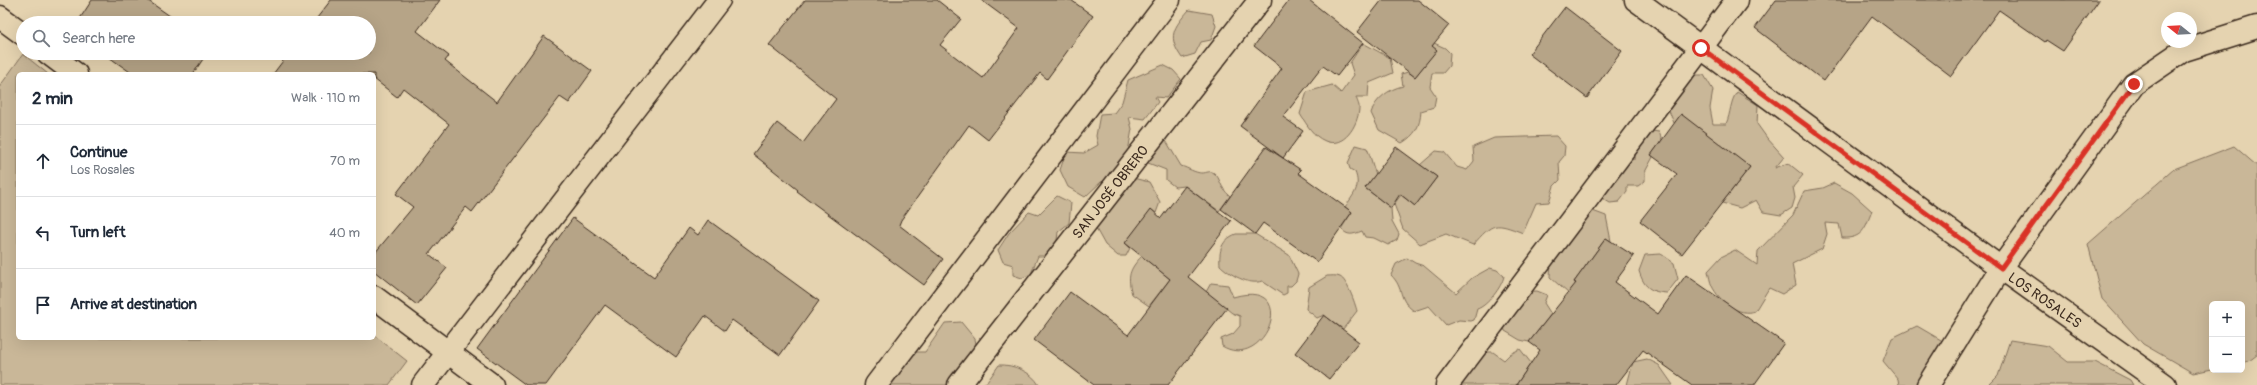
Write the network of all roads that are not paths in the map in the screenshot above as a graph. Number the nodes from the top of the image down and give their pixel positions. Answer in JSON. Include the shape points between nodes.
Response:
{"nodes":[{"id":1,"x":719,"y":0,"type":"edge"},
{"id":2,"x":1169,"y":0,"type":"edge"},
{"id":3,"x":1260,"y":0,"type":"edge"},
{"id":4,"x":1636,"y":0,"type":"edge"},
{"id":5,"x":1737,"y":0,"type":"edge"},
{"id":6,"x":2257,"y":27,"type":"edge"},
{"id":7,"x":1701,"y":48,"type":"junction"},
{"id":8,"x":57,"y":60,"type":"edge"},
{"id":9,"x":73,"y":72,"type":"edge"},
{"id":10,"x":2001,"y":268,"type":"junction"},
{"id":11,"x":376,"y":298,"type":"edge"},
{"id":12,"x":448,"y":352,"type":"junction"},
{"id":13,"x":423,"y":385,"type":"edge"},
{"id":14,"x":492,"y":385,"type":"edge"},
{"id":15,"x":876,"y":385,"type":"edge"},
{"id":16,"x":959,"y":385,"type":"edge"},
{"id":17,"x":1447,"y":385,"type":"edge"},
{"id":18,"x":1928,"y":385,"type":"edge"},
{"id":19,"x":2165,"y":385,"type":"edge"}],
"edges":[{"from":1,"to":12,"type":"street"},
{"from":2,"to":15,"type":"street"},
{"from":3,"to":16,"type":"street","name":"SAN JOSÉ OBRERO"},
{"from":4,"to":7,"type":"street","name":"LOS ROSALES"},
{"from":5,"to":7,"type":"street"},
{"from":6,"to":10,"type":"street","via":[[2184,50],[2134,84]]},
{"from":7,"to":10,"type":"street","name":"LOS ROSALES"},
{"from":7,"to":17,"type":"street"},
{"from":8,"to":9,"type":"street"},
{"from":10,"to":18,"type":"street"},
{"from":10,"to":19,"type":"street","name":"LOS ROSALES"},
{"from":11,"to":12,"type":"street"},
{"from":12,"to":13,"type":"street"},
{"from":12,"to":14,"type":"street"}]}
